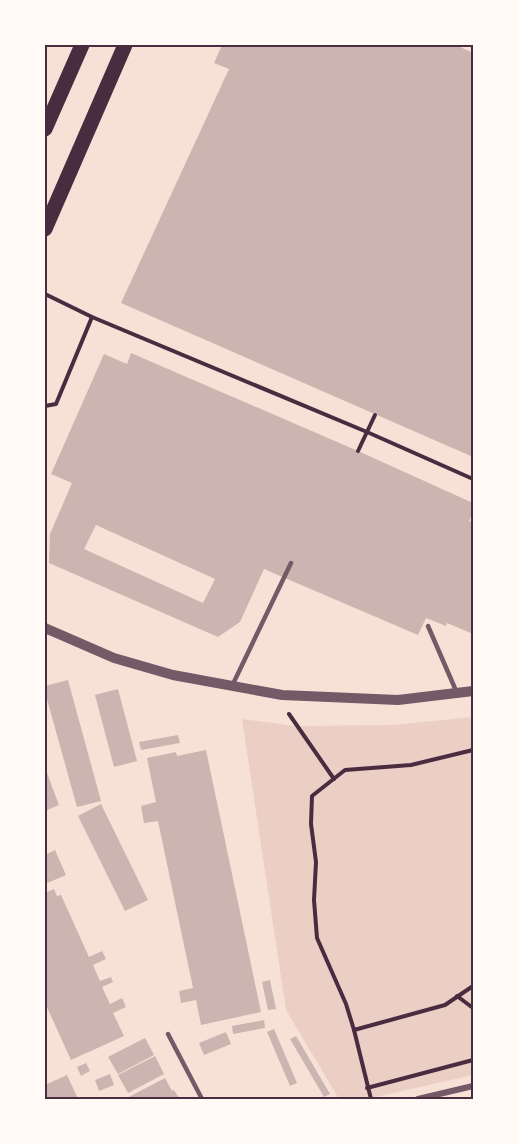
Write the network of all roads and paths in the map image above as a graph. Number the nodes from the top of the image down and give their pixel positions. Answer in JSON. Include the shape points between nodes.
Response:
{"nodes":[{"id":1,"x":82,"y":45,"type":"edge"},
{"id":2,"x":125,"y":45,"type":"edge"},
{"id":3,"x":51,"y":101,"type":"edge"},
{"id":4,"x":45,"y":129,"type":"edge"},
{"id":5,"x":45,"y":229,"type":"edge"},
{"id":6,"x":45,"y":294,"type":"edge"},
{"id":7,"x":92,"y":317,"type":"junction"},
{"id":8,"x":45,"y":406,"type":"edge"},
{"id":9,"x":375,"y":415,"type":"dead end"},
{"id":10,"x":368,"y":432,"type":"junction"},
{"id":11,"x":358,"y":451,"type":"dead end"},
{"id":12,"x":473,"y":479,"type":"edge"},
{"id":13,"x":291,"y":563,"type":"dead end"},
{"id":14,"x":428,"y":626,"type":"dead end"},
{"id":15,"x":45,"y":628,"type":"edge"},
{"id":16,"x":232,"y":686,"type":"junction"},
{"id":17,"x":473,"y":691,"type":"edge"},
{"id":18,"x":457,"y":694,"type":"junction"},
{"id":19,"x":288,"y":713,"type":"dead end"},
{"id":20,"x":473,"y":750,"type":"edge"},
{"id":21,"x":334,"y":779,"type":"junction"},
{"id":22,"x":473,"y":986,"type":"edge"},
{"id":23,"x":457,"y":996,"type":"junction"},
{"id":24,"x":473,"y":1008,"type":"edge"},
{"id":25,"x":354,"y":1030,"type":"junction"},
{"id":26,"x":168,"y":1034,"type":"dead end"},
{"id":27,"x":473,"y":1060,"type":"edge"},
{"id":28,"x":473,"y":1086,"type":"edge"},
{"id":29,"x":367,"y":1088,"type":"junction"},
{"id":30,"x":202,"y":1099,"type":"edge"},
{"id":31,"x":371,"y":1099,"type":"edge"},
{"id":32,"x":418,"y":1099,"type":"edge"}],
"edges":[{"from":1,"to":3,"type":"main road"},
{"from":2,"to":5,"type":"main road"},
{"from":3,"to":4,"type":"main road"},
{"from":6,"to":7,"type":"path"},
{"from":7,"to":8,"type":"path","via":[[56,404]]},
{"from":7,"to":10,"type":"path"},
{"from":9,"to":10,"type":"path"},
{"from":10,"to":11,"type":"path"},
{"from":10,"to":12,"type":"path"},
{"from":13,"to":16,"type":"lane"},
{"from":14,"to":18,"type":"lane"},
{"from":15,"to":16,"type":"street","via":[[114,658]]},
{"from":16,"to":18,"type":"street","via":[[282,695],[398,700]]},
{"from":17,"to":18,"type":"street"},
{"from":19,"to":21,"type":"path"},
{"from":20,"to":21,"type":"path","via":[[411,765],[345,770]]},
{"from":21,"to":25,"type":"path","via":[[312,796],[317,938]]},
{"from":22,"to":23,"type":"path"},
{"from":23,"to":24,"type":"path"},
{"from":23,"to":25,"type":"path","via":[[445,1005]]},
{"from":25,"to":29,"type":"path"},
{"from":26,"to":30,"type":"lane"},
{"from":27,"to":29,"type":"path"},
{"from":28,"to":32,"type":"street"},
{"from":29,"to":31,"type":"path"}]}
